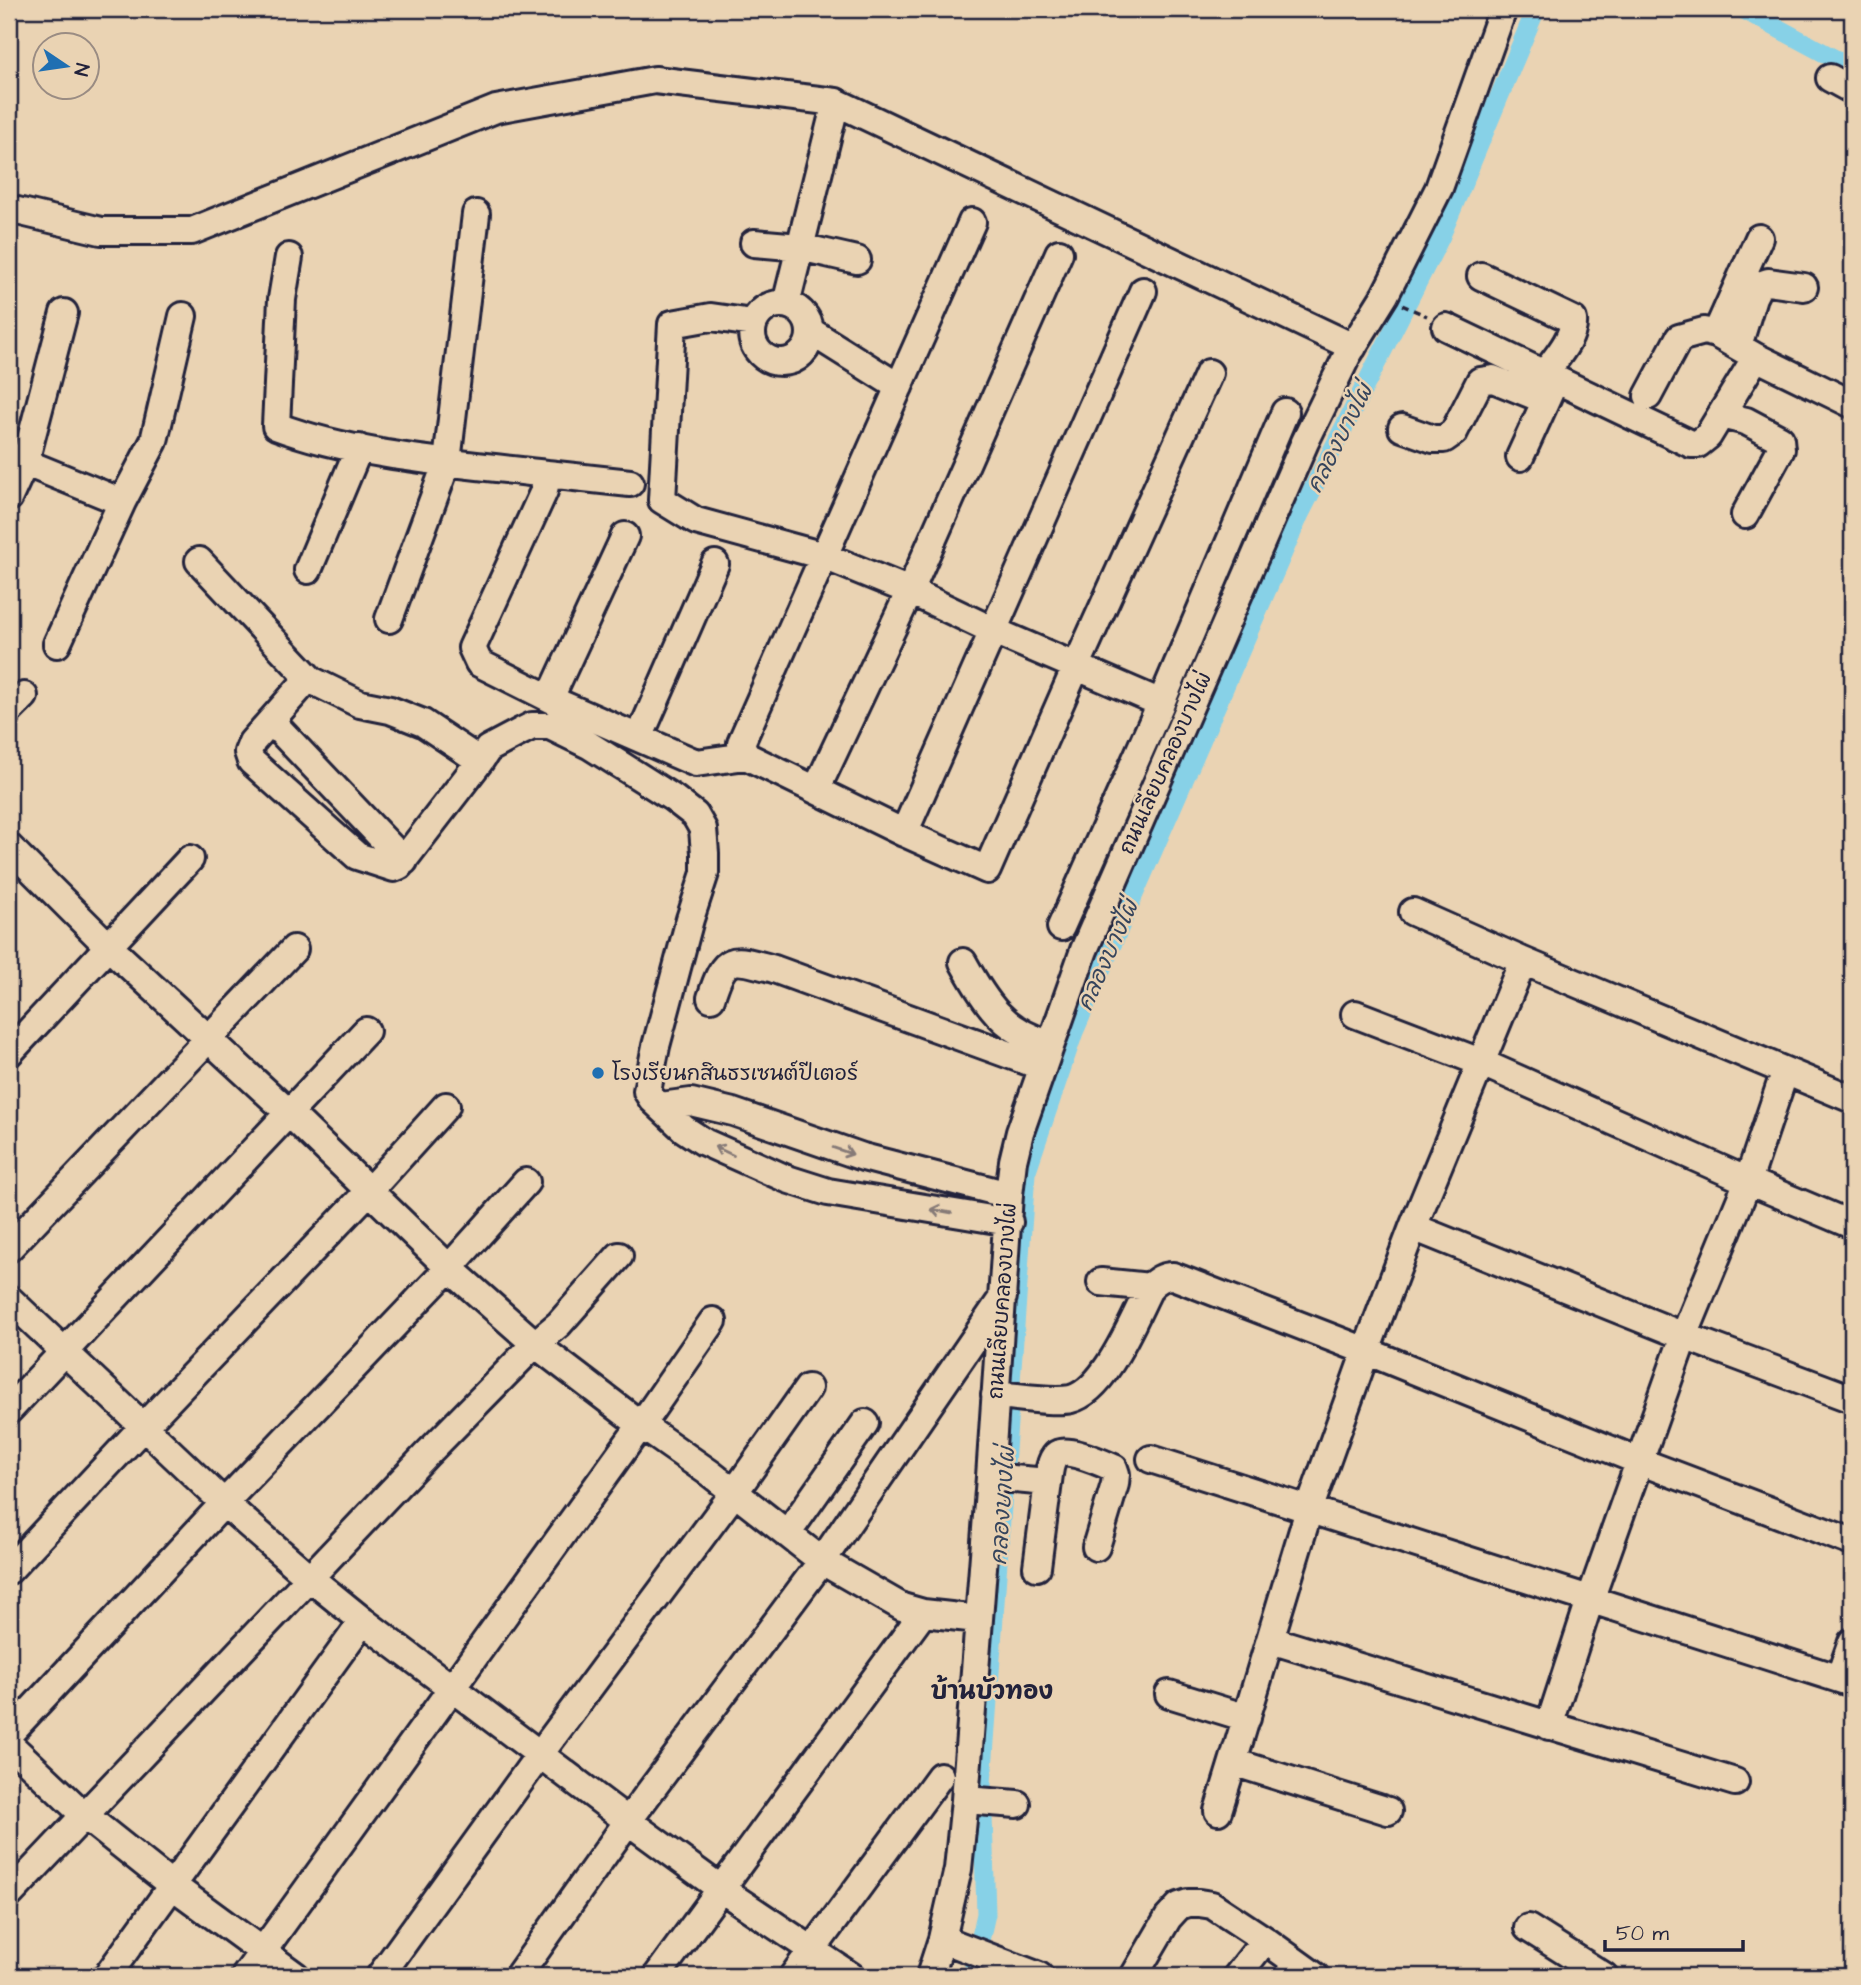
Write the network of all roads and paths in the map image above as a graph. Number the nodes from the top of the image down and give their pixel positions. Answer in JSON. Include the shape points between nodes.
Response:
{"nodes":[{"id":1,"x":1503,"y":9,"type":"edge"},
{"id":2,"x":836,"y":102,"type":"junction"},
{"id":3,"x":9,"y":209,"type":"edge"},
{"id":4,"x":477,"y":214,"type":"dead end"},
{"id":5,"x":972,"y":222,"type":"dead end"},
{"id":6,"x":1759,"y":238,"type":"dead end"},
{"id":7,"x":754,"y":243,"type":"dead end"},
{"id":8,"x":800,"y":247,"type":"junction"},
{"id":9,"x":1059,"y":253,"type":"dead end"},
{"id":10,"x":289,"y":257,"type":"dead end"},
{"id":11,"x":857,"y":260,"type":"dead end"},
{"id":12,"x":1481,"y":276,"type":"dead end"},
{"id":13,"x":1804,"y":287,"type":"dead end"},
{"id":14,"x":1143,"y":291,"type":"dead end"},
{"id":15,"x":1396,"y":302,"type":"dead end"},
{"id":16,"x":786,"y":304,"type":"junction"},
{"id":17,"x":64,"y":313,"type":"dead end"},
{"id":18,"x":183,"y":316,"type":"dead end"},
{"id":19,"x":1436,"y":321,"type":"joint"},
{"id":20,"x":753,"y":323,"type":"junction"},
{"id":21,"x":810,"y":331,"type":"junction"},
{"id":22,"x":1737,"y":346,"type":"junction"},
{"id":23,"x":1353,"y":347,"type":"junction"},
{"id":24,"x":1209,"y":373,"type":"dead end"},
{"id":25,"x":1548,"y":384,"type":"junction"},
{"id":26,"x":900,"y":387,"type":"junction"},
{"id":27,"x":1648,"y":396,"type":"dead end"},
{"id":28,"x":1852,"y":404,"type":"edge"},
{"id":29,"x":1285,"y":412,"type":"dead end"},
{"id":30,"x":1721,"y":415,"type":"junction"},
{"id":31,"x":1402,"y":428,"type":"dead end"},
{"id":32,"x":359,"y":448,"type":"junction"},
{"id":33,"x":1520,"y":457,"type":"dead end"},
{"id":34,"x":17,"y":459,"type":"edge"},
{"id":35,"x":447,"y":462,"type":"junction"},
{"id":36,"x":547,"y":474,"type":"junction"},
{"id":37,"x":630,"y":483,"type":"dead end"},
{"id":38,"x":9,"y":497,"type":"edge"},
{"id":39,"x":122,"y":502,"type":"junction"},
{"id":40,"x":1745,"y":515,"type":"dead end"},
{"id":41,"x":625,"y":536,"type":"dead end"},
{"id":42,"x":824,"y":556,"type":"junction"},
{"id":43,"x":199,"y":561,"type":"dead end"},
{"id":44,"x":715,"y":564,"type":"dead end"},
{"id":45,"x":308,"y":570,"type":"dead end"},
{"id":46,"x":910,"y":591,"type":"junction"},
{"id":47,"x":389,"y":619,"type":"dead end"},
{"id":48,"x":994,"y":631,"type":"junction"},
{"id":49,"x":57,"y":644,"type":"dead end"},
{"id":50,"x":1076,"y":667,"type":"junction"},
{"id":51,"x":311,"y":680,"type":"junction"},
{"id":52,"x":550,"y":698,"type":"junction"},
{"id":53,"x":1161,"y":703,"type":"junction"},
{"id":54,"x":271,"y":720,"type":"junction"},
{"id":55,"x":639,"y":738,"type":"junction"},
{"id":56,"x":746,"y":756,"type":"junction"},
{"id":57,"x":480,"y":761,"type":"junction"},
{"id":58,"x":816,"y":790,"type":"junction"},
{"id":59,"x":904,"y":833,"type":"junction"},
{"id":60,"x":9,"y":847,"type":"edge"},
{"id":61,"x":190,"y":859,"type":"dead end"},
{"id":62,"x":404,"y":861,"type":"junction"},
{"id":63,"x":1413,"y":912,"type":"dead end"},
{"id":64,"x":1061,"y":927,"type":"dead end"},
{"id":65,"x":109,"y":947,"type":"junction"},
{"id":66,"x":294,"y":949,"type":"dead end"},
{"id":67,"x":1523,"y":961,"type":"junction"},
{"id":68,"x":963,"y":962,"type":"dead end"},
{"id":69,"x":711,"y":998,"type":"dead end"},
{"id":70,"x":1355,"y":1014,"type":"dead end"},
{"id":71,"x":366,"y":1031,"type":"dead end"},
{"id":72,"x":208,"y":1040,"type":"junction"},
{"id":73,"x":9,"y":1053,"type":"edge"},
{"id":74,"x":1047,"y":1056,"type":"junction"},
{"id":75,"x":1480,"y":1062,"type":"junction"},
{"id":76,"x":1786,"y":1071,"type":"junction"},
{"id":77,"x":1852,"y":1099,"type":"edge"},
{"id":78,"x":446,"y":1105,"type":"dead end"},
{"id":79,"x":661,"y":1106,"type":"junction"},
{"id":80,"x":289,"y":1113,"type":"junction"},
{"id":81,"x":799,"y":1135,"type":"junction"},
{"id":82,"x":787,"y":1179,"type":"junction"},
{"id":83,"x":1748,"y":1181,"type":"junction"},
{"id":84,"x":526,"y":1182,"type":"dead end"},
{"id":85,"x":369,"y":1191,"type":"junction"},
{"id":86,"x":1009,"y":1195,"type":"junction"},
{"id":87,"x":1009,"y":1222,"type":"junction"},
{"id":88,"x":1852,"y":1225,"type":"edge"},
{"id":89,"x":1413,"y":1227,"type":"junction"},
{"id":90,"x":9,"y":1248,"type":"edge"},
{"id":91,"x":619,"y":1256,"type":"dead end"},
{"id":92,"x":449,"y":1268,"type":"junction"},
{"id":93,"x":1101,"y":1282,"type":"dead end"},
{"id":94,"x":1150,"y":1287,"type":"junction"},
{"id":95,"x":1003,"y":1296,"type":"junction"},
{"id":96,"x":9,"y":1299,"type":"edge"},
{"id":97,"x":713,"y":1321,"type":"dead end"},
{"id":98,"x":1684,"y":1336,"type":"junction"},
{"id":99,"x":535,"y":1344,"type":"junction"},
{"id":100,"x":1366,"y":1351,"type":"junction"},
{"id":101,"x":64,"y":1352,"type":"junction"},
{"id":102,"x":808,"y":1388,"type":"dead end"},
{"id":103,"x":1001,"y":1395,"type":"junction"},
{"id":104,"x":1852,"y":1399,"type":"edge"},
{"id":105,"x":9,"y":1410,"type":"edge"},
{"id":106,"x":865,"y":1423,"type":"dead end"},
{"id":107,"x":641,"y":1425,"type":"junction"},
{"id":108,"x":143,"y":1426,"type":"junction"},
{"id":109,"x":1151,"y":1458,"type":"dead end"},
{"id":110,"x":1639,"y":1461,"type":"junction"},
{"id":111,"x":994,"y":1478,"type":"junction"},
{"id":112,"x":1044,"y":1482,"type":"junction"},
{"id":113,"x":734,"y":1493,"type":"junction"},
{"id":114,"x":224,"y":1503,"type":"junction"},
{"id":115,"x":1309,"y":1510,"type":"junction"},
{"id":116,"x":787,"y":1534,"type":"junction"},
{"id":117,"x":1852,"y":1542,"type":"edge"},
{"id":118,"x":1096,"y":1547,"type":"dead end"},
{"id":119,"x":822,"y":1561,"type":"junction"},
{"id":120,"x":1037,"y":1567,"type":"dead end"},
{"id":121,"x":9,"y":1570,"type":"edge"},
{"id":122,"x":310,"y":1578,"type":"junction"},
{"id":123,"x":1590,"y":1600,"type":"junction"},
{"id":124,"x":923,"y":1612,"type":"junction"},
{"id":125,"x":978,"y":1619,"type":"junction"},
{"id":126,"x":363,"y":1621,"type":"junction"},
{"id":127,"x":1271,"y":1640,"type":"junction"},
{"id":128,"x":1852,"y":1642,"type":"edge"},
{"id":129,"x":1846,"y":1681,"type":"edge"},
{"id":130,"x":452,"y":1687,"type":"junction"},
{"id":131,"x":1169,"y":1694,"type":"dead end"},
{"id":132,"x":1247,"y":1718,"type":"junction"},
{"id":133,"x":1549,"y":1726,"type":"junction"},
{"id":134,"x":9,"y":1734,"type":"edge"},
{"id":135,"x":9,"y":1744,"type":"edge"},
{"id":136,"x":540,"y":1754,"type":"junction"},
{"id":137,"x":1233,"y":1762,"type":"junction"},
{"id":138,"x":940,"y":1776,"type":"dead end"},
{"id":139,"x":1735,"y":1782,"type":"dead end"},
{"id":140,"x":1219,"y":1811,"type":"dead end"},
{"id":141,"x":1388,"y":1811,"type":"dead end"},
{"id":142,"x":84,"y":1815,"type":"junction"},
{"id":143,"x":628,"y":1822,"type":"junction"},
{"id":144,"x":173,"y":1886,"type":"junction"},
{"id":145,"x":721,"y":1889,"type":"junction"},
{"id":146,"x":9,"y":1895,"type":"edge"},
{"id":147,"x":1528,"y":1928,"type":"dead end"},
{"id":148,"x":1265,"y":1940,"type":"junction"},
{"id":149,"x":953,"y":1943,"type":"junction"},
{"id":150,"x":812,"y":1949,"type":"junction"},
{"id":151,"x":263,"y":1952,"type":"junction"},
{"id":152,"x":107,"y":1976,"type":"edge"},
{"id":153,"x":245,"y":1976,"type":"edge"},
{"id":154,"x":296,"y":1976,"type":"edge"},
{"id":155,"x":380,"y":1976,"type":"edge"},
{"id":156,"x":518,"y":1976,"type":"edge"},
{"id":157,"x":657,"y":1976,"type":"edge"},
{"id":158,"x":793,"y":1976,"type":"edge"},
{"id":159,"x":851,"y":1976,"type":"edge"},
{"id":160,"x":930,"y":1976,"type":"edge"},
{"id":161,"x":1039,"y":1976,"type":"edge"},
{"id":162,"x":1134,"y":1976,"type":"edge"},
{"id":163,"x":1237,"y":1976,"type":"edge"},
{"id":164,"x":1315,"y":1976,"type":"edge"},
{"id":165,"x":1604,"y":1976,"type":"edge"}],
"edges":[{"from":1,"to":23,"type":"street","name":"ถนนเลียบคลองบางไผ่","via":[[1440,188]]},
{"from":2,"to":3,"type":"street","via":[[654,80],[496,108],[192,230],[101,231]]},
{"from":2,"to":8,"type":"street"},
{"from":2,"to":23,"type":"street"},
{"from":4,"to":35,"type":"street"},
{"from":5,"to":26,"type":"street"},
{"from":6,"to":22,"type":"street"},
{"from":7,"to":8,"type":"street"},
{"from":8,"to":11,"type":"street"},
{"from":8,"to":16,"type":"street"},
{"from":9,"to":46,"type":"street"},
{"from":10,"to":32,"type":"street","via":[[282,299],[276,426]]},
{"from":12,"to":25,"type":"street","via":[[1573,320]]},
{"from":13,"to":22,"type":"street","via":[[1759,285]]},
{"from":14,"to":48,"type":"street"},
{"from":15,"to":19,"type":"path"},
{"from":16,"to":20,"type":"street","via":[[766,307]]},
{"from":16,"to":21,"type":"street","via":[[803,314]]},
{"from":17,"to":34,"type":"street"},
{"from":18,"to":39,"type":"street","via":[[154,440]]},
{"from":19,"to":25,"type":"street"},
{"from":20,"to":21,"type":"street","via":[[758,352],[775,362],[800,355]]},
{"from":20,"to":42,"type":"street","via":[[711,317],[672,324],[662,500],[696,521]]},
{"from":21,"to":26,"type":"street"},
{"from":22,"to":27,"type":"street","via":[[1704,331],[1679,338]]},
{"from":22,"to":28,"type":"street"},
{"from":22,"to":30,"type":"street"},
{"from":23,"to":74,"type":"street","name":"ถนนเลียบคลองบางไผ่","via":[[1305,442],[1084,950]]},
{"from":24,"to":50,"type":"street"},
{"from":25,"to":30,"type":"street","via":[[1691,444],[1707,436]]},
{"from":25,"to":31,"type":"street","via":[[1480,381],[1454,432],[1444,439]]},
{"from":25,"to":33,"type":"street"},
{"from":26,"to":42,"type":"street"},
{"from":29,"to":53,"type":"street"},
{"from":30,"to":40,"type":"street","via":[[1746,421],[1780,439],[1781,449]]},
{"from":32,"to":35,"type":"street"},
{"from":32,"to":45,"type":"street"},
{"from":34,"to":38,"type":"street"},
{"from":34,"to":39,"type":"street"},
{"from":35,"to":36,"type":"street"},
{"from":35,"to":47,"type":"street"},
{"from":36,"to":37,"type":"street"},
{"from":36,"to":52,"type":"street","via":[[544,491],[472,648],[479,663]]},
{"from":39,"to":49,"type":"street"},
{"from":41,"to":52,"type":"street"},
{"from":42,"to":46,"type":"street"},
{"from":42,"to":56,"type":"street","via":[[741,743]]},
{"from":43,"to":51,"type":"street"},
{"from":44,"to":55,"type":"street"},
{"from":46,"to":48,"type":"street"},
{"from":46,"to":58,"type":"street"},
{"from":48,"to":50,"type":"street"},
{"from":48,"to":59,"type":"street"},
{"from":50,"to":53,"type":"street"},
{"from":50,"to":59,"type":"street","via":[[987,870]]},
{"from":51,"to":54,"type":"street"},
{"from":51,"to":57,"type":"street","via":[[360,704],[423,723]]},
{"from":52,"to":55,"type":"street"},
{"from":53,"to":64,"type":"street"},
{"from":54,"to":62,"type":"street"},
{"from":54,"to":62,"type":"street","via":[[252,742],[251,761],[357,856],[394,867]]},
{"from":55,"to":56,"type":"street","via":[[696,763]]},
{"from":56,"to":58,"type":"street"},
{"from":57,"to":62,"type":"street"},
{"from":57,"to":79,"type":"street","via":[[488,750],[532,726],[550,726],[673,798],[695,815],[703,829],[705,873],[648,1081],[647,1091]]},
{"from":58,"to":59,"type":"street"},
{"from":60,"to":65,"type":"street"},
{"from":61,"to":65,"type":"street"},
{"from":63,"to":67,"type":"street"},
{"from":65,"to":72,"type":"street"},
{"from":65,"to":73,"type":"street"},
{"from":66,"to":72,"type":"street"},
{"from":67,"to":75,"type":"street"},
{"from":67,"to":76,"type":"street"},
{"from":68,"to":74,"type":"street","via":[[1006,1024],[1035,1040]]},
{"from":69,"to":74,"type":"street","via":[[725,965],[736,960]]},
{"from":70,"to":75,"type":"street"},
{"from":71,"to":80,"type":"street"},
{"from":72,"to":80,"type":"street"},
{"from":72,"to":90,"type":"street"},
{"from":74,"to":86,"type":"street","name":"ถนนเลียบคลองบางไผ่","via":[[1020,1132]]},
{"from":75,"to":83,"type":"street"},
{"from":75,"to":89,"type":"street"},
{"from":76,"to":77,"type":"street"},
{"from":76,"to":83,"type":"street"},
{"from":78,"to":85,"type":"street"},
{"from":79,"to":81,"type":"street","via":[[691,1102]]},
{"from":82,"to":79,"type":"street","one_way":true,"via":[[704,1142]]},
{"from":80,"to":85,"type":"street"},
{"from":80,"to":101,"type":"street"},
{"from":81,"to":82,"type":"street"},
{"from":81,"to":86,"type":"street","one_way":true,"via":[[863,1157]]},
{"from":87,"to":82,"type":"street","one_way":true,"via":[[828,1192]]},
{"from":83,"to":88,"type":"street"},
{"from":83,"to":98,"type":"street"},
{"from":84,"to":92,"type":"street"},
{"from":85,"to":92,"type":"street"},
{"from":85,"to":108,"type":"street"},
{"from":86,"to":87,"type":"street","name":"ถนนเลียบคลองบางไผ่"},
{"from":87,"to":95,"type":"street","name":"ถนนเลียบคลองบางไผ่"},
{"from":89,"to":98,"type":"street"},
{"from":89,"to":100,"type":"street"},
{"from":91,"to":99,"type":"street","via":[[585,1297]]},
{"from":92,"to":99,"type":"street"},
{"from":92,"to":114,"type":"street"},
{"from":93,"to":94,"type":"street"},
{"from":94,"to":100,"type":"street","via":[[1168,1276],[1178,1277]]},
{"from":94,"to":103,"type":"street","via":[[1107,1371],[1095,1385],[1069,1399]]},
{"from":95,"to":103,"type":"street","name":"ถนนเลียบคลองบางไผ่"},
{"from":95,"to":119,"type":"street"},
{"from":96,"to":101,"type":"street"},
{"from":97,"to":107,"type":"street"},
{"from":98,"to":104,"type":"street"},
{"from":98,"to":110,"type":"street"},
{"from":99,"to":107,"type":"street"},
{"from":99,"to":122,"type":"street"},
{"from":100,"to":110,"type":"street"},
{"from":100,"to":115,"type":"street"},
{"from":101,"to":105,"type":"street"},
{"from":101,"to":108,"type":"street"},
{"from":102,"to":113,"type":"street"},
{"from":103,"to":111,"type":"street","name":"ถนนเลียบคลองบางไผ่"},
{"from":106,"to":116,"type":"street"},
{"from":107,"to":113,"type":"street"},
{"from":107,"to":130,"type":"street"},
{"from":108,"to":114,"type":"street"},
{"from":108,"to":121,"type":"street"},
{"from":109,"to":115,"type":"street"},
{"from":110,"to":117,"type":"street"},
{"from":110,"to":123,"type":"street"},
{"from":111,"to":112,"type":"street"},
{"from":111,"to":125,"type":"street","name":"ถนนเลียบคลองบางไผ่"},
{"from":112,"to":118,"type":"street","via":[[1058,1453],[1114,1468],[1115,1484]]},
{"from":112,"to":120,"type":"street"},
{"from":113,"to":116,"type":"street"},
{"from":113,"to":136,"type":"street"},
{"from":114,"to":122,"type":"street"},
{"from":114,"to":134,"type":"street"},
{"from":115,"to":123,"type":"street"},
{"from":115,"to":127,"type":"street"},
{"from":116,"to":119,"type":"street"},
{"from":119,"to":124,"type":"street","via":[[902,1607]]},
{"from":119,"to":143,"type":"street"},
{"from":122,"to":126,"type":"street"},
{"from":122,"to":142,"type":"street"},
{"from":123,"to":129,"type":"street"},
{"from":123,"to":133,"type":"street"},
{"from":124,"to":125,"type":"street"},
{"from":124,"to":145,"type":"street"},
{"from":125,"to":149,"type":"street","name":"ถนนเลียบคลองบางไผ่","via":[[988,1802],[958,1868]]},
{"from":126,"to":130,"type":"street"},
{"from":126,"to":144,"type":"street"},
{"from":127,"to":132,"type":"street"},
{"from":127,"to":133,"type":"street"},
{"from":128,"to":129,"type":"street"},
{"from":130,"to":136,"type":"street"},
{"from":130,"to":151,"type":"street"},
{"from":131,"to":132,"type":"street"},
{"from":132,"to":137,"type":"street"},
{"from":133,"to":139,"type":"street"},
{"from":135,"to":142,"type":"street"},
{"from":136,"to":143,"type":"street"},
{"from":136,"to":155,"type":"street"},
{"from":137,"to":140,"type":"street"},
{"from":137,"to":141,"type":"street"},
{"from":138,"to":150,"type":"street"},
{"from":142,"to":144,"type":"street"},
{"from":142,"to":146,"type":"street"},
{"from":143,"to":145,"type":"street"},
{"from":143,"to":156,"type":"street"},
{"from":144,"to":151,"type":"street"},
{"from":144,"to":152,"type":"street"},
{"from":145,"to":150,"type":"street"},
{"from":145,"to":157,"type":"street"},
{"from":147,"to":165,"type":"street"},
{"from":148,"to":162,"type":"street","via":[[1212,1905],[1188,1903],[1168,1918]]},
{"from":148,"to":163,"type":"street"},
{"from":148,"to":164,"type":"street"},
{"from":149,"to":160,"type":"street","name":"ถนนเลียบคลองบางไผ่"},
{"from":149,"to":161,"type":"street"},
{"from":150,"to":158,"type":"street"},
{"from":150,"to":159,"type":"street"},
{"from":151,"to":153,"type":"street"},
{"from":151,"to":154,"type":"street"}]}
